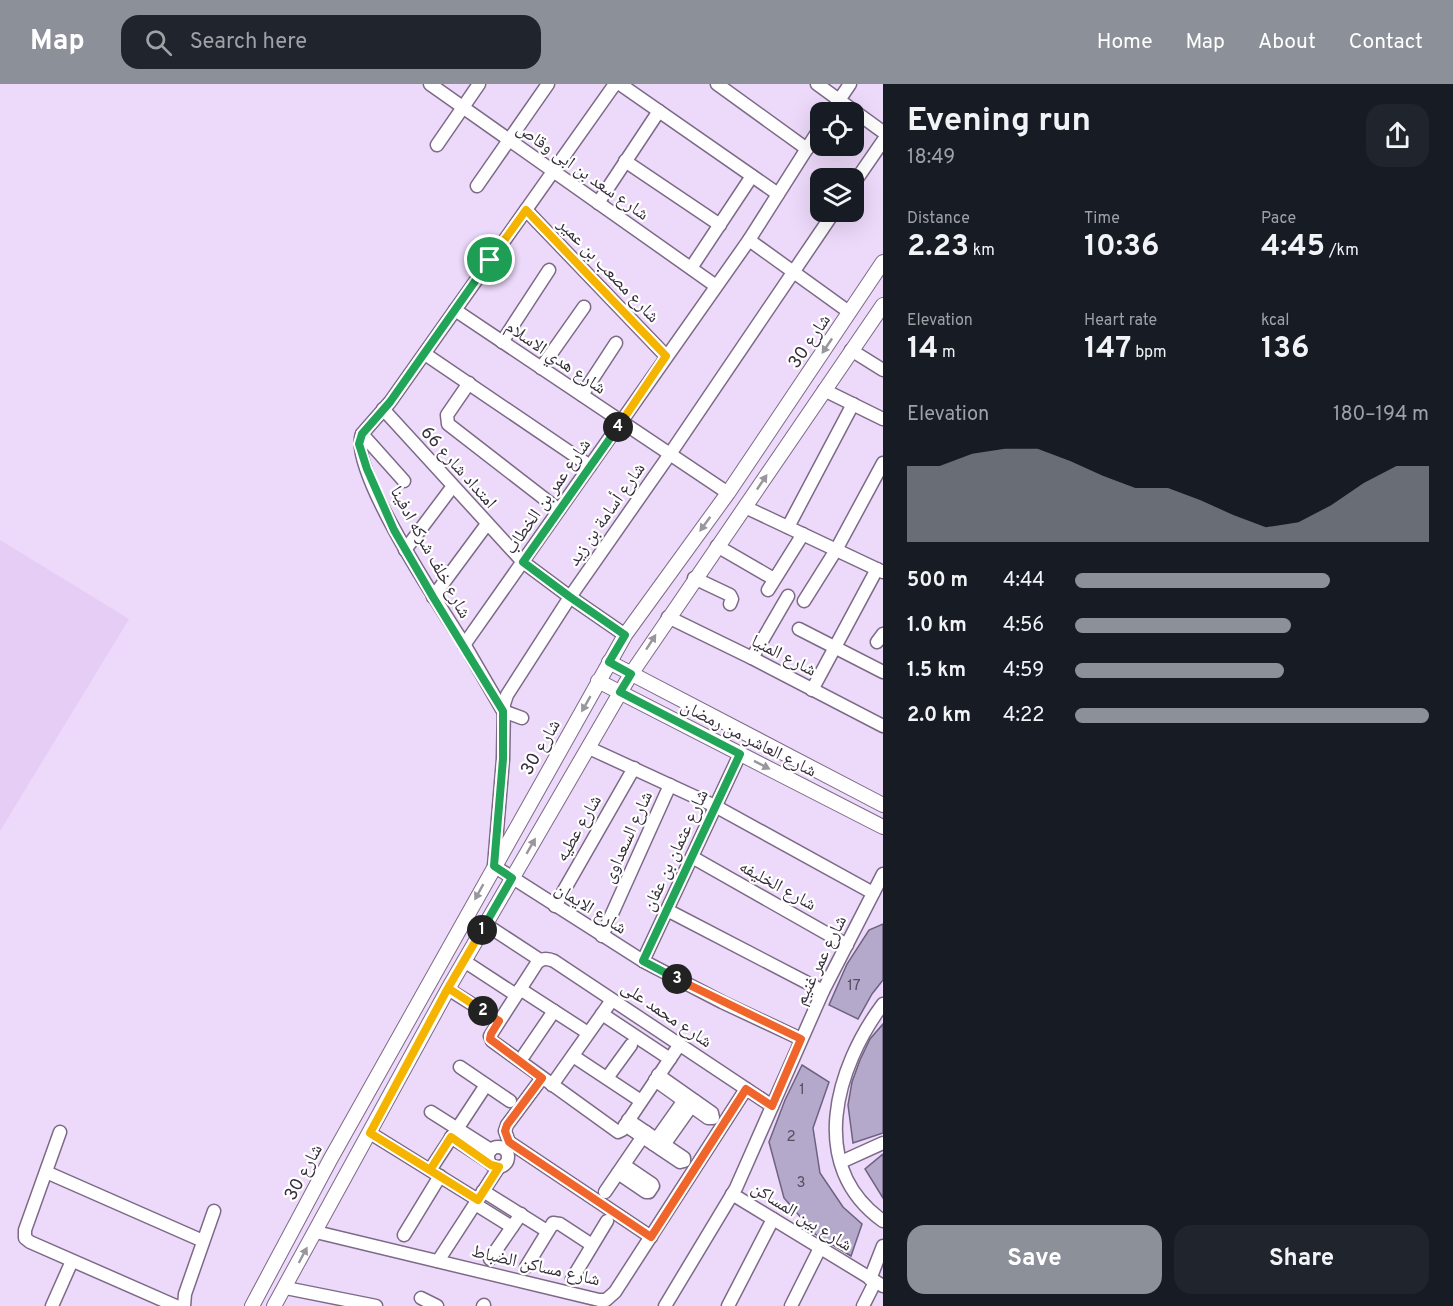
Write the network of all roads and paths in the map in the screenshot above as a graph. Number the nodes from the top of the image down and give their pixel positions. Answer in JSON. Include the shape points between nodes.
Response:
{"nodes":[{"id":1,"x":430,"y":84,"type":"edge"},
{"id":2,"x":478,"y":84,"type":"edge"},
{"id":3,"x":548,"y":84,"type":"edge"},
{"id":4,"x":615,"y":84,"type":"edge"},
{"id":5,"x":620,"y":84,"type":"edge"},
{"id":6,"x":717,"y":84,"type":"edge"},
{"id":7,"x":817,"y":84,"type":"edge"},
{"id":8,"x":850,"y":84,"type":"edge"},
{"id":9,"x":839,"y":100,"type":"junction"},
{"id":10,"x":463,"y":107,"type":"junction"},
{"id":11,"x":658,"y":111,"type":"junction"},
{"id":12,"x":883,"y":132,"type":"edge"},
{"id":13,"x":509,"y":141,"type":"junction"},
{"id":14,"x":883,"y":141,"type":"edge"},
{"id":15,"x":810,"y":144,"type":"edge"},
{"id":16,"x":437,"y":145,"type":"dead end"},
{"id":17,"x":807,"y":149,"type":"junction"},
{"id":18,"x":625,"y":161,"type":"junction"},
{"id":19,"x":864,"y":169,"type":"edge"},
{"id":20,"x":553,"y":172,"type":"junction"},
{"id":21,"x":752,"y":177,"type":"junction"},
{"id":22,"x":477,"y":186,"type":"dead end"},
{"id":23,"x":778,"y":194,"type":"junction"},
{"id":24,"x":598,"y":203,"type":"junction"},
{"id":25,"x":526,"y":210,"type":"junction"},
{"id":26,"x":827,"y":222,"type":"edge"},
{"id":27,"x":720,"y":225,"type":"junction"},
{"id":28,"x":749,"y":240,"type":"junction"},
{"id":29,"x":883,"y":262,"type":"edge"},
{"id":30,"x":690,"y":268,"type":"junction"},
{"id":31,"x":549,"y":270,"type":"dead end"},
{"id":32,"x":793,"y":271,"type":"junction"},
{"id":33,"x":716,"y":286,"type":"junction"},
{"id":34,"x":584,"y":307,"type":"dead end"},
{"id":35,"x":882,"y":309,"type":"edge"},
{"id":36,"x":455,"y":310,"type":"junction"},
{"id":37,"x":846,"y":318,"type":"junction"},
{"id":38,"x":861,"y":337,"type":"junction"},
{"id":39,"x":502,"y":342,"type":"junction"},
{"id":40,"x":616,"y":343,"type":"dead end"},
{"id":41,"x":851,"y":351,"type":"junction"},
{"id":42,"x":424,"y":354,"type":"junction"},
{"id":43,"x":666,"y":356,"type":"junction"},
{"id":44,"x":541,"y":368,"type":"junction"},
{"id":45,"x":883,"y":370,"type":"edge"},
{"id":46,"x":469,"y":384,"type":"junction"},
{"id":47,"x":824,"y":390,"type":"junction"},
{"id":48,"x":582,"y":395,"type":"junction"},
{"id":49,"x":854,"y":404,"type":"junction"},
{"id":50,"x":383,"y":409,"type":"junction"},
{"id":51,"x":883,"y":419,"type":"edge"},
{"id":52,"x":621,"y":422,"type":"junction"},
{"id":53,"x":362,"y":434,"type":"junction"},
{"id":54,"x":670,"y":454,"type":"junction"},
{"id":55,"x":883,"y":463,"type":"edge"},
{"id":56,"x":590,"y":466,"type":"junction"},
{"id":57,"x":404,"y":481,"type":"dead end"},
{"id":58,"x":453,"y":486,"type":"junction"},
{"id":59,"x":728,"y":493,"type":"junction"},
{"id":60,"x":745,"y":507,"type":"junction"},
{"id":61,"x":559,"y":510,"type":"junction"},
{"id":62,"x":487,"y":524,"type":"junction"},
{"id":63,"x":788,"y":527,"type":"junction"},
{"id":64,"x":803,"y":534,"type":"junction"},
{"id":65,"x":717,"y":546,"type":"junction"},
{"id":66,"x":405,"y":550,"type":"junction"},
{"id":67,"x":836,"y":550,"type":"junction"},
{"id":68,"x":523,"y":562,"type":"junction"},
{"id":69,"x":880,"y":569,"type":"edge"},
{"id":70,"x":694,"y":578,"type":"junction"},
{"id":71,"x":788,"y":596,"type":"dead end"},
{"id":72,"x":433,"y":597,"type":"junction"},
{"id":73,"x":570,"y":597,"type":"junction"},
{"id":74,"x":804,"y":601,"type":"dead end"},
{"id":75,"x":730,"y":604,"type":"dead end"},
{"id":76,"x":668,"y":617,"type":"junction"},
{"id":77,"x":799,"y":629,"type":"dead end"},
{"id":78,"x":625,"y":635,"type":"junction"},
{"id":79,"x":464,"y":645,"type":"junction"},
{"id":80,"x":835,"y":647,"type":"junction"},
{"id":81,"x":752,"y":658,"type":"junction"},
{"id":82,"x":609,"y":662,"type":"junction"},
{"id":83,"x":883,"y":672,"type":"edge"},
{"id":84,"x":631,"y":674,"type":"junction"},
{"id":85,"x":598,"y":681,"type":"junction"},
{"id":86,"x":812,"y":690,"type":"junction"},
{"id":87,"x":620,"y":692,"type":"junction"},
{"id":88,"x":503,"y":711,"type":"junction"},
{"id":89,"x":522,"y":718,"type":"dead end"},
{"id":90,"x":883,"y":726,"type":"edge"},
{"id":91,"x":589,"y":748,"type":"junction"},
{"id":92,"x":740,"y":754,"type":"junction"},
{"id":93,"x":634,"y":768,"type":"junction"},
{"id":94,"x":670,"y":785,"type":"junction"},
{"id":95,"x":883,"y":805,"type":"edge"},
{"id":96,"x":716,"y":806,"type":"junction"},
{"id":97,"x":883,"y":827,"type":"edge"},
{"id":98,"x":692,"y":857,"type":"junction"},
{"id":99,"x":494,"y":866,"type":"junction"},
{"id":100,"x":883,"y":874,"type":"edge"},
{"id":101,"x":512,"y":878,"type":"junction"},
{"id":102,"x":873,"y":893,"type":"junction"},
{"id":103,"x":555,"y":906,"type":"junction"},
{"id":104,"x":667,"y":910,"type":"junction"},
{"id":105,"x":486,"y":924,"type":"junction"},
{"id":106,"x":602,"y":936,"type":"junction"},
{"id":107,"x":847,"y":945,"type":"junction"},
{"id":108,"x":464,"y":961,"type":"junction"},
{"id":109,"x":643,"y":961,"type":"junction"},
{"id":110,"x":538,"y":962,"type":"junction"},
{"id":111,"x":448,"y":988,"type":"junction"},
{"id":112,"x":823,"y":991,"type":"junction"},
{"id":113,"x":518,"y":992,"type":"junction"},
{"id":114,"x":612,"y":1000,"type":"junction"},
{"id":115,"x":883,"y":1004,"type":"edge"},
{"id":116,"x":554,"y":1011,"type":"junction"},
{"id":117,"x":602,"y":1014,"type":"junction"},
{"id":118,"x":499,"y":1021,"type":"junction"},
{"id":119,"x":588,"y":1034,"type":"junction"},
{"id":120,"x":801,"y":1039,"type":"junction"},
{"id":121,"x":680,"y":1044,"type":"junction"},
{"id":122,"x":631,"y":1045,"type":"dead end"},
{"id":123,"x":524,"y":1055,"type":"dead end"},
{"id":124,"x":573,"y":1056,"type":"junction"},
{"id":125,"x":670,"y":1059,"type":"junction"},
{"id":126,"x":460,"y":1068,"type":"dead end"},
{"id":127,"x":607,"y":1078,"type":"junction"},
{"id":128,"x":657,"y":1078,"type":"junction"},
{"id":129,"x":547,"y":1081,"type":"junction"},
{"id":130,"x":486,"y":1085,"type":"junction"},
{"id":131,"x":746,"y":1089,"type":"junction"},
{"id":132,"x":510,"y":1101,"type":"dead end"},
{"id":133,"x":641,"y":1101,"type":"junction"},
{"id":134,"x":772,"y":1106,"type":"junction"},
{"id":135,"x":431,"y":1112,"type":"dead end"},
{"id":136,"x":627,"y":1123,"type":"junction"},
{"id":137,"x":60,"y":1132,"type":"dead end"},
{"id":138,"x":370,"y":1133,"type":"junction"},
{"id":139,"x":454,"y":1133,"type":"junction"},
{"id":140,"x":654,"y":1141,"type":"junction"},
{"id":141,"x":883,"y":1143,"type":"edge"},
{"id":142,"x":841,"y":1162,"type":"junction"},
{"id":143,"x":46,"y":1172,"type":"junction"},
{"id":144,"x":435,"y":1173,"type":"junction"},
{"id":145,"x":605,"y":1192,"type":"dead end"},
{"id":146,"x":732,"y":1194,"type":"junction"},
{"id":147,"x":479,"y":1198,"type":"junction"},
{"id":148,"x":214,"y":1211,"type":"dead end"},
{"id":149,"x":520,"y":1214,"type":"junction"},
{"id":150,"x":773,"y":1219,"type":"junction"},
{"id":151,"x":607,"y":1221,"type":"dead end"},
{"id":152,"x":883,"y":1221,"type":"edge"},
{"id":153,"x":512,"y":1227,"type":"junction"},
{"id":154,"x":547,"y":1231,"type":"junction"},
{"id":155,"x":316,"y":1232,"type":"junction"},
{"id":156,"x":404,"y":1235,"type":"dead end"},
{"id":157,"x":651,"y":1237,"type":"junction"},
{"id":158,"x":203,"y":1241,"type":"junction"},
{"id":159,"x":592,"y":1245,"type":"junction"},
{"id":160,"x":883,"y":1246,"type":"edge"},
{"id":161,"x":820,"y":1248,"type":"junction"},
{"id":162,"x":490,"y":1259,"type":"dead end"},
{"id":163,"x":72,"y":1261,"type":"junction"},
{"id":164,"x":438,"y":1261,"type":"junction"},
{"id":165,"x":526,"y":1267,"type":"dead end"},
{"id":166,"x":572,"y":1278,"type":"dead end"},
{"id":167,"x":876,"y":1282,"type":"edge"},
{"id":168,"x":286,"y":1288,"type":"junction"},
{"id":169,"x":421,"y":1298,"type":"dead end"},
{"id":170,"x":606,"y":1303,"type":"edge"},
{"id":171,"x":367,"y":1305,"type":"edge"},
{"id":172,"x":52,"y":1306,"type":"edge"},
{"id":173,"x":176,"y":1306,"type":"edge"},
{"id":174,"x":184,"y":1306,"type":"edge"},
{"id":175,"x":252,"y":1306,"type":"edge"},
{"id":176,"x":274,"y":1306,"type":"edge"},
{"id":177,"x":437,"y":1306,"type":"edge"},
{"id":178,"x":665,"y":1306,"type":"edge"},
{"id":179,"x":728,"y":1306,"type":"edge"},
{"id":180,"x":791,"y":1306,"type":"edge"},
{"id":181,"x":863,"y":1306,"type":"edge"}],
"edges":[{"from":1,"to":10,"type":"street","name":"شارع سعد بن ابى وقاص"},
{"from":2,"to":10,"type":"street"},
{"from":3,"to":13,"type":"street"},
{"from":4,"to":20,"type":"street"},
{"from":5,"to":11,"type":"street"},
{"from":6,"to":17,"type":"street"},
{"from":7,"to":9,"type":"street"},
{"from":8,"to":9,"type":"street"},
{"from":9,"to":12,"type":"street"},
{"from":10,"to":13,"type":"street","name":"شارع سعد بن ابى وقاص"},
{"from":10,"to":16,"type":"street"},
{"from":11,"to":18,"type":"street"},
{"from":11,"to":21,"type":"street"},
{"from":13,"to":20,"type":"street","name":"شارع سعد بن ابى وقاص"},
{"from":13,"to":22,"type":"street"},
{"from":14,"to":19,"type":"street"},
{"from":15,"to":17,"type":"street","name":"شارع عمر بن الخطاب"},
{"from":17,"to":23,"type":"street","name":"شارع عمر بن الخطاب"},
{"from":18,"to":24,"type":"street"},
{"from":18,"to":27,"type":"street"},
{"from":20,"to":24,"type":"street","name":"شارع سعد بن ابى وقاص"},
{"from":20,"to":25,"type":"street"},
{"from":21,"to":23,"type":"street"},
{"from":21,"to":27,"type":"street"},
{"from":23,"to":28,"type":"street","name":"شارع عمر بن الخطاب"},
{"from":24,"to":30,"type":"street","name":"شارع سعد بن ابى وقاص"},
{"from":25,"to":36,"type":"street"},
{"from":25,"to":43,"type":"street","name":"شارع مصعب بن عمير"},
{"from":26,"to":32,"type":"street","name":"شارع أسامة بن زيد"},
{"from":27,"to":30,"type":"street"},
{"from":28,"to":32,"type":"street"},
{"from":28,"to":33,"type":"street","name":"شارع عمر بن الخطاب"},
{"from":29,"to":37,"type":"street","name":"شارع 30"},
{"from":30,"to":33,"type":"street","name":"شارع سعد بن ابى وقاص"},
{"from":31,"to":39,"type":"street"},
{"from":32,"to":37,"type":"street"},
{"from":32,"to":54,"type":"street","name":"شارع أسامة بن زيد"},
{"from":33,"to":43,"type":"street","name":"شارع عمر بن الخطاب"},
{"from":34,"to":44,"type":"street"},
{"from":35,"to":38,"type":"street"},
{"from":36,"to":39,"type":"street","name":"شارع هدي الاسلام"},
{"from":36,"to":42,"type":"street"},
{"from":37,"to":38,"type":"street"},
{"from":37,"to":59,"type":"street","name":"شارع 30","one_way":true},
{"from":38,"to":41,"type":"street"},
{"from":39,"to":44,"type":"street","name":"شارع هدي الاسلام"},
{"from":40,"to":48,"type":"street"},
{"from":41,"to":45,"type":"street"},
{"from":41,"to":47,"type":"street"},
{"from":42,"to":46,"type":"street"},
{"from":42,"to":50,"type":"street"},
{"from":43,"to":52,"type":"street","name":"شارع عمر بن الخطاب"},
{"from":44,"to":48,"type":"street","name":"شارع هدي الاسلام"},
{"from":46,"to":56,"type":"street"},
{"from":46,"to":61,"type":"street","via":[[447,415],[448,424]]},
{"from":47,"to":49,"type":"street"},
{"from":60,"to":47,"type":"street","one_way":true},
{"from":48,"to":52,"type":"street","name":"شارع هدي الاسلام"},
{"from":49,"to":51,"type":"street"},
{"from":49,"to":63,"type":"street"},
{"from":50,"to":53,"type":"street"},
{"from":50,"to":58,"type":"street","name":"امتداد شارع 66"},
{"from":52,"to":54,"type":"street","name":"شارع هدي الاسلام"},
{"from":52,"to":56,"type":"street","name":"شارع عمر بن الخطاب"},
{"from":53,"to":57,"type":"street"},
{"from":53,"to":66,"type":"street","name":"شارع خلف شركه ادفينا","via":[[359,444],[367,469]]},
{"from":54,"to":59,"type":"street","name":"شارع هدي الاسلام"},
{"from":54,"to":73,"type":"street","name":"شارع أسامة بن زيد"},
{"from":55,"to":67,"type":"street"},
{"from":56,"to":61,"type":"street","name":"شارع عمر بن الخطاب"},
{"from":58,"to":62,"type":"street","name":"امتداد شارع 66"},
{"from":58,"to":66,"type":"street"},
{"from":59,"to":78,"type":"street","name":"شارع 30","one_way":true},
{"from":60,"to":63,"type":"street"},
{"from":60,"to":65,"type":"street"},
{"from":61,"to":68,"type":"street","name":"شارع عمر بن الخطاب"},
{"from":62,"to":68,"type":"street","name":"امتداد شارع 66"},
{"from":62,"to":72,"type":"street"},
{"from":63,"to":64,"type":"street"},
{"from":64,"to":65,"type":"street","via":[[771,584]]},
{"from":64,"to":67,"type":"street"},
{"from":65,"to":70,"type":"street"},
{"from":66,"to":72,"type":"street","name":"شارع خلف شركه ادفينا"},
{"from":67,"to":69,"type":"street"},
{"from":67,"to":74,"type":"street"},
{"from":68,"to":73,"type":"street","name":"امتداد شارع 66"},
{"from":68,"to":79,"type":"street","name":"شارع عمر بن الخطاب"},
{"from":69,"to":80,"type":"street"},
{"from":70,"to":75,"type":"street","via":[[730,595]]},
{"from":70,"to":76,"type":"street"},
{"from":71,"to":81,"type":"street"},
{"from":72,"to":79,"type":"street","name":"شارع خلف شركه ادفينا"},
{"from":73,"to":78,"type":"street","name":"امتداد شارع 66"},
{"from":73,"to":88,"type":"street","name":"شارع أسامة بن زيد","via":[[507,695]]},
{"from":76,"to":81,"type":"street","name":"شارع المنيا"},
{"from":84,"to":76,"type":"street","one_way":true},
{"from":77,"to":80,"type":"street"},
{"from":78,"to":82,"type":"street","name":"شارع 30"},
{"from":79,"to":88,"type":"street","name":"شارع خلف شركه ادفينا"},
{"from":80,"to":83,"type":"street"},
{"from":80,"to":86,"type":"street"},
{"from":81,"to":86,"type":"street","name":"شارع المنيا"},
{"from":82,"to":84,"type":"street","name":"شارع العاشر من رمضان"},
{"from":82,"to":85,"type":"street","name":"شارع 30"},
{"from":84,"to":87,"type":"street"},
{"from":84,"to":95,"type":"street","name":"شارع العاشر من رمضان"},
{"from":85,"to":87,"type":"street","name":"شارع العاشر من رمضان"},
{"from":85,"to":99,"type":"street","name":"شارع 30","one_way":true},
{"from":86,"to":90,"type":"street","name":"شارع المنيا"},
{"from":87,"to":91,"type":"street"},
{"from":87,"to":92,"type":"street","name":"شارع العاشر من رمضان"},
{"from":88,"to":89,"type":"street"},
{"from":88,"to":99,"type":"street","name":"شارع أسامة بن زيد"},
{"from":91,"to":93,"type":"street"},
{"from":101,"to":91,"type":"street","one_way":true},
{"from":92,"to":96,"type":"street","name":"شارع عثمان بن عفان"},
{"from":92,"to":97,"type":"street","name":"شارع العاشر من رمضان","one_way":true},
{"from":93,"to":94,"type":"street"},
{"from":93,"to":103,"type":"street","name":"شارع عطيه"},
{"from":94,"to":96,"type":"street"},
{"from":94,"to":106,"type":"street","name":"شارع السعداوى"},
{"from":96,"to":98,"type":"street","name":"شارع عثمان بن عفان"},
{"from":96,"to":102,"type":"street"},
{"from":98,"to":104,"type":"street","name":"شارع عثمان بن عفان"},
{"from":98,"to":107,"type":"street","name":"شارع الخليفه"},
{"from":99,"to":101,"type":"street","name":"شارع الايمان"},
{"from":99,"to":175,"type":"street","name":"شارع 30","one_way":true},
{"from":100,"to":102,"type":"street","name":"شارع عمر غنيم"},
{"from":101,"to":103,"type":"street","name":"شارع الايمان"},
{"from":101,"to":105,"type":"street"},
{"from":102,"to":107,"type":"street","name":"شارع عمر غنيم"},
{"from":103,"to":106,"type":"street","name":"شارع الايمان"},
{"from":104,"to":109,"type":"street","name":"شارع عثمان بن عفان"},
{"from":104,"to":112,"type":"street"},
{"from":105,"to":108,"type":"street"},
{"from":105,"to":110,"type":"street","name":"شارع محمد على"},
{"from":106,"to":109,"type":"street","name":"شارع الايمان"},
{"from":107,"to":112,"type":"street","name":"شارع عمر غنيم"},
{"from":108,"to":111,"type":"street"},
{"from":108,"to":113,"type":"street"},
{"from":109,"to":120,"type":"street","name":"شارع الايمان"},
{"from":110,"to":113,"type":"street"},
{"from":110,"to":114,"type":"street","name":"شارع محمد على","via":[[549,958]]},
{"from":111,"to":118,"type":"street"},
{"from":111,"to":138,"type":"street"},
{"from":112,"to":120,"type":"street","name":"شارع عمر غنيم"},
{"from":113,"to":116,"type":"street"},
{"from":113,"to":118,"type":"street"},
{"from":114,"to":117,"type":"street"},
{"from":114,"to":121,"type":"street","name":"شارع محمد على"},
{"from":115,"to":142,"type":"street","via":[[855,1047],[843,1079],[835,1125]]},
{"from":116,"to":119,"type":"street"},
{"from":116,"to":123,"type":"street"},
{"from":117,"to":119,"type":"street"},
{"from":117,"to":125,"type":"street"},
{"from":118,"to":129,"type":"street","via":[[490,1039]]},
{"from":119,"to":124,"type":"street"},
{"from":120,"to":134,"type":"street","name":"شارع عمر غنيم"},
{"from":121,"to":125,"type":"street"},
{"from":121,"to":131,"type":"street","name":"شارع محمد على"},
{"from":122,"to":127,"type":"street"},
{"from":124,"to":127,"type":"street"},
{"from":124,"to":129,"type":"street"},
{"from":125,"to":128,"type":"street"},
{"from":126,"to":130,"type":"street"},
{"from":127,"to":133,"type":"street"},
{"from":128,"to":133,"type":"street"},
{"from":128,"to":140,"type":"street","via":[[689,1101]]},
{"from":129,"to":136,"type":"street","via":[[615,1131]]},
{"from":129,"to":157,"type":"street","via":[[507,1125],[509,1142]]},
{"from":130,"to":132,"type":"street"},
{"from":130,"to":139,"type":"street"},
{"from":131,"to":134,"type":"street","name":"شارع محمد على"},
{"from":131,"to":157,"type":"street","name":"شارع مساكن الضباط"},
{"from":133,"to":136,"type":"street"},
{"from":134,"to":146,"type":"street","name":"شارع عمر غنيم"},
{"from":135,"to":139,"type":"street"},
{"from":136,"to":140,"type":"street"},
{"from":137,"to":143,"type":"street"},
{"from":138,"to":144,"type":"street"},
{"from":138,"to":155,"type":"street"},
{"from":139,"to":144,"type":"street"},
{"from":139,"to":147,"type":"street","via":[[493,1160]]},
{"from":140,"to":145,"type":"street","via":[[621,1169]]},
{"from":141,"to":142,"type":"street"},
{"from":142,"to":152,"type":"street","via":[[855,1194]]},
{"from":143,"to":158,"type":"street"},
{"from":143,"to":163,"type":"street","via":[[25,1238]]},
{"from":144,"to":147,"type":"street"},
{"from":144,"to":156,"type":"street"},
{"from":146,"to":150,"type":"street","name":"شارع بين المساكن"},
{"from":146,"to":178,"type":"street","name":"شارع عمر غنيم"},
{"from":147,"to":149,"type":"street"},
{"from":147,"to":153,"type":"street"},
{"from":147,"to":164,"type":"street"},
{"from":148,"to":158,"type":"street"},
{"from":149,"to":153,"type":"street"},
{"from":149,"to":154,"type":"street"},
{"from":150,"to":161,"type":"street","name":"شارع بين المساكن"},
{"from":150,"to":179,"type":"street"},
{"from":151,"to":159,"type":"street"},
{"from":153,"to":162,"type":"street"},
{"from":154,"to":159,"type":"street","via":[[557,1222]]},
{"from":154,"to":165,"type":"street"},
{"from":155,"to":164,"type":"street","name":"شارع مساكن الضباط"},
{"from":168,"to":155,"type":"street","one_way":true},
{"from":157,"to":170,"type":"street","name":"شارع مساكن الضباط"},
{"from":158,"to":174,"type":"street","via":[[184,1294]]},
{"from":159,"to":166,"type":"street"},
{"from":160,"to":167,"type":"street"},
{"from":161,"to":167,"type":"street","name":"شارع بين المساكن"},
{"from":161,"to":180,"type":"street"},
{"from":163,"to":172,"type":"street"},
{"from":163,"to":173,"type":"street"},
{"from":164,"to":170,"type":"street","name":"شارع مساكن الضباط"},
{"from":167,"to":181,"type":"street"},
{"from":168,"to":171,"type":"street"},
{"from":168,"to":176,"type":"street"},
{"from":169,"to":177,"type":"street"}]}
